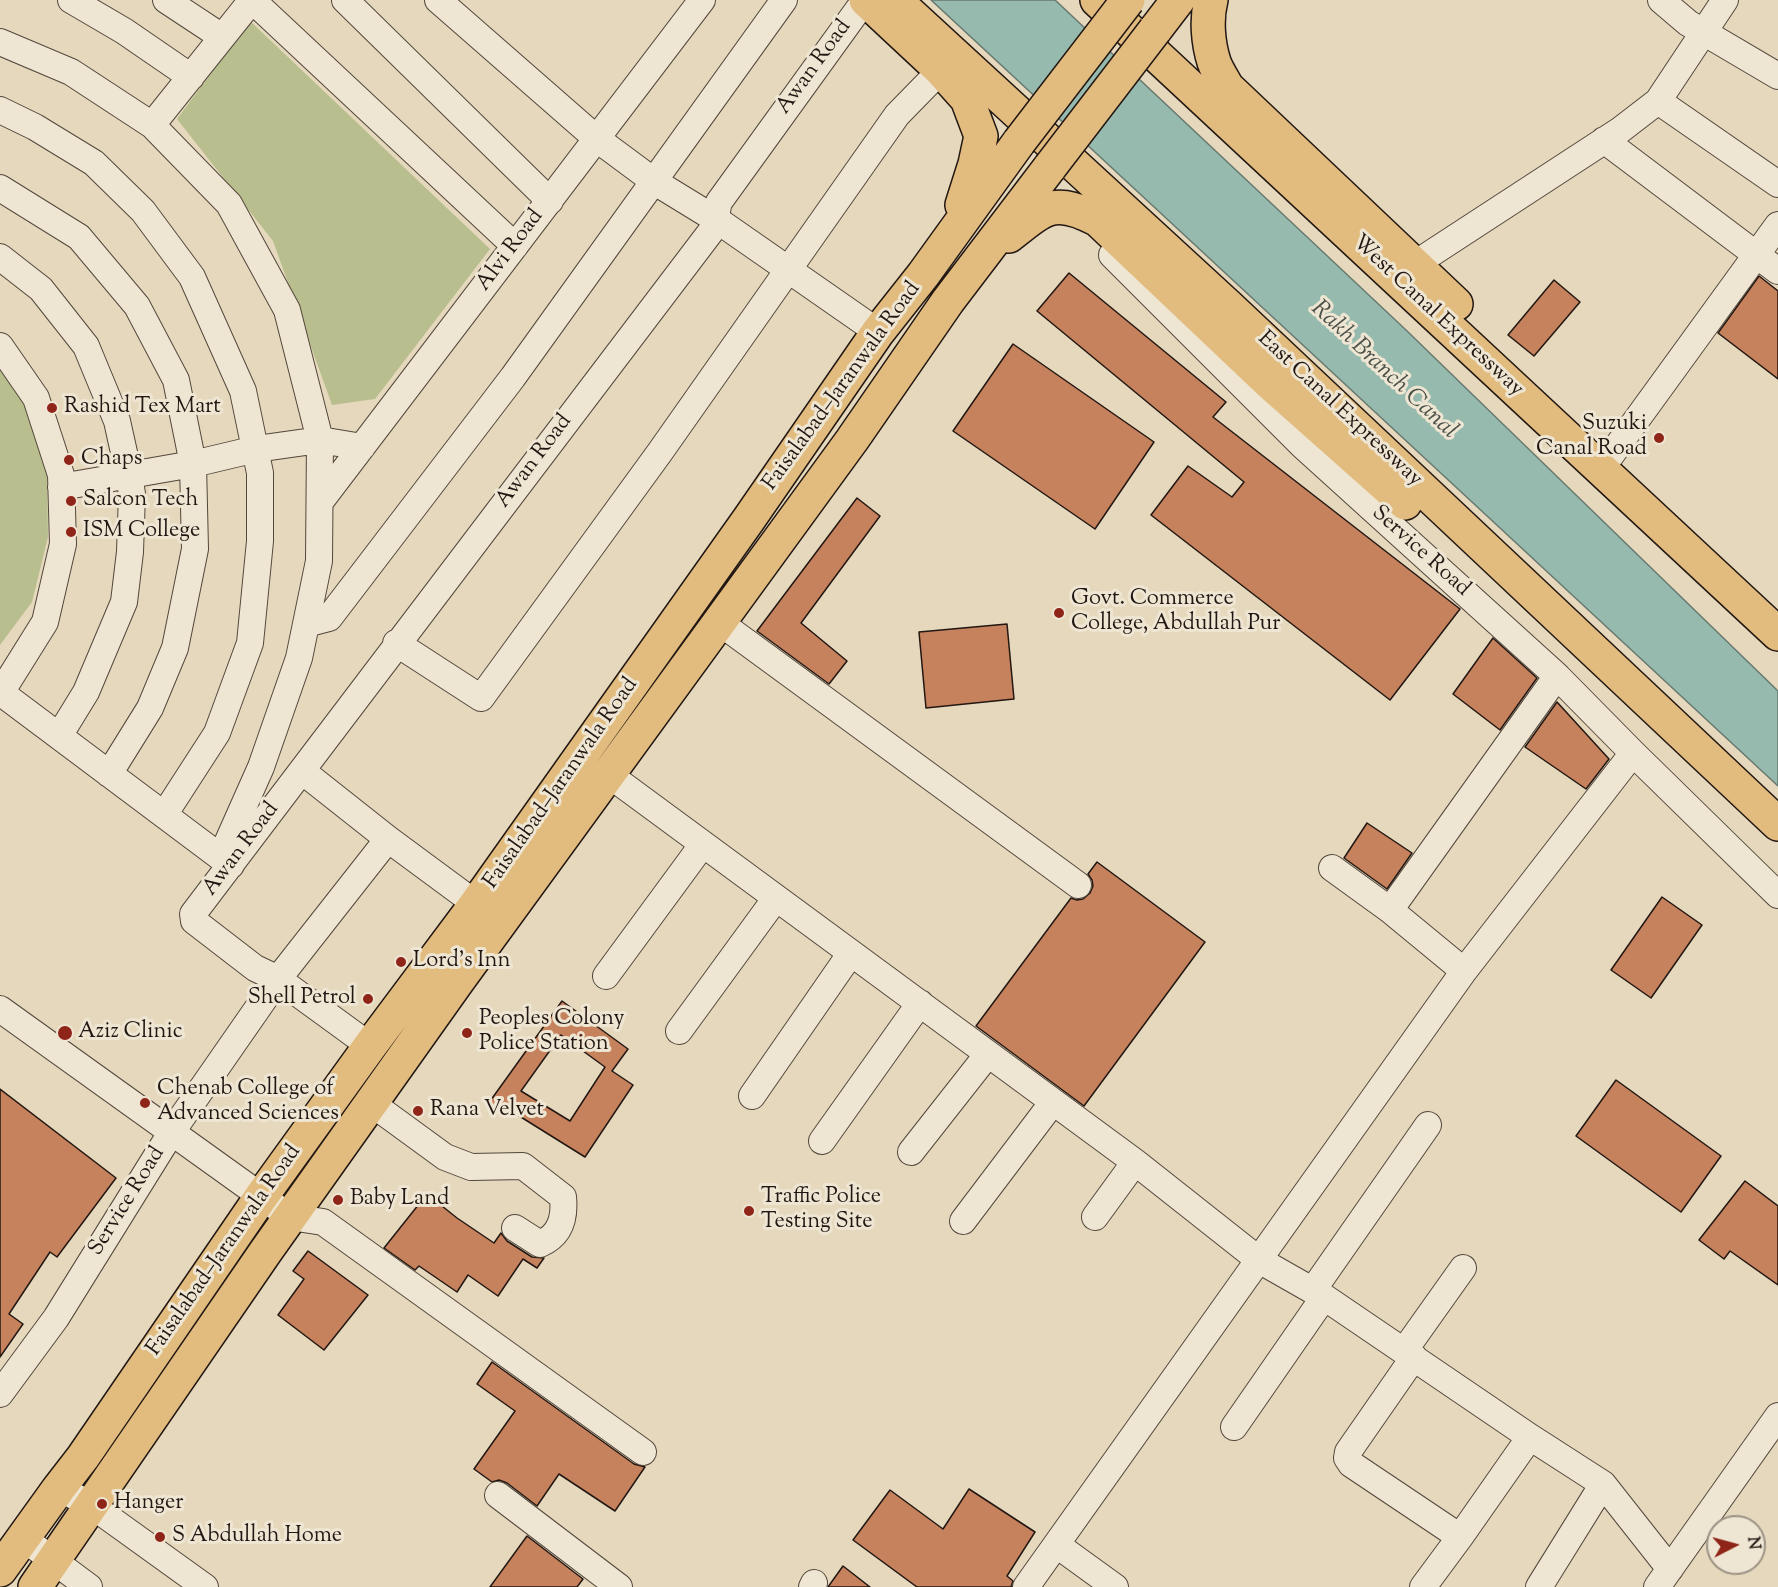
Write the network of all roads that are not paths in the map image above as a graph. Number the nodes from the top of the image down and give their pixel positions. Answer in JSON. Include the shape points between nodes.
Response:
{"nodes":[{"id":1,"x":71,"y":0,"type":"edge"},
{"id":2,"x":166,"y":0,"type":"edge"},
{"id":3,"x":252,"y":0,"type":"edge"},
{"id":4,"x":345,"y":0,"type":"edge"},
{"id":5,"x":438,"y":0,"type":"edge"},
{"id":6,"x":702,"y":0,"type":"edge"},
{"id":7,"x":784,"y":0,"type":"edge"},
{"id":8,"x":895,"y":0,"type":"edge"},
{"id":9,"x":1097,"y":0,"type":"edge"},
{"id":10,"x":1128,"y":0,"type":"edge"},
{"id":11,"x":1178,"y":0,"type":"edge"},
{"id":12,"x":1211,"y":0,"type":"edge"},
{"id":13,"x":1725,"y":0,"type":"edge"},
{"id":14,"x":858,"y":3,"type":"edge"},
{"id":15,"x":1673,"y":4,"type":"edge"},
{"id":16,"x":1704,"y":32,"type":"junction"},
{"id":17,"x":222,"y":38,"type":"junction"},
{"id":18,"x":0,"y":42,"type":"edge"},
{"id":19,"x":941,"y":70,"type":"junction"},
{"id":20,"x":190,"y":76,"type":"junction"},
{"id":21,"x":1778,"y":76,"type":"edge"},
{"id":22,"x":1658,"y":100,"type":"junction"},
{"id":23,"x":0,"y":110,"type":"edge"},
{"id":24,"x":152,"y":125,"type":"junction"},
{"id":25,"x":597,"y":139,"type":"junction"},
{"id":26,"x":1604,"y":141,"type":"junction"},
{"id":27,"x":655,"y":182,"type":"junction"},
{"id":28,"x":1778,"y":184,"type":"edge"},
{"id":29,"x":0,"y":188,"type":"edge"},
{"id":30,"x":550,"y":201,"type":"junction"},
{"id":31,"x":1064,"y":206,"type":"junction"},
{"id":32,"x":717,"y":220,"type":"junction"},
{"id":33,"x":1778,"y":225,"type":"edge"},
{"id":34,"x":951,"y":236,"type":"junction"},
{"id":35,"x":515,"y":246,"type":"junction"},
{"id":36,"x":1756,"y":254,"type":"junction"},
{"id":37,"x":0,"y":258,"type":"edge"},
{"id":38,"x":978,"y":261,"type":"junction"},
{"id":39,"x":1415,"y":264,"type":"junction"},
{"id":40,"x":788,"y":270,"type":"junction"},
{"id":41,"x":1778,"y":271,"type":"edge"},
{"id":42,"x":878,"y":332,"type":"junction"},
{"id":43,"x":0,"y":346,"type":"edge"},
{"id":44,"x":320,"y":440,"type":"junction"},
{"id":45,"x":362,"y":447,"type":"junction"},
{"id":46,"x":256,"y":449,"type":"junction"},
{"id":47,"x":1611,"y":455,"type":"junction"},
{"id":48,"x":193,"y":464,"type":"junction"},
{"id":49,"x":129,"y":475,"type":"junction"},
{"id":50,"x":61,"y":487,"type":"junction"},
{"id":51,"x":320,"y":502,"type":"junction"},
{"id":52,"x":1751,"y":610,"type":"junction"},
{"id":53,"x":719,"y":622,"type":"junction"},
{"id":54,"x":306,"y":624,"type":"junction"},
{"id":55,"x":1778,"y":634,"type":"edge"},
{"id":56,"x":396,"y":643,"type":"junction"},
{"id":57,"x":1557,"y":676,"type":"junction"},
{"id":58,"x":0,"y":693,"type":"edge"},
{"id":59,"x":59,"y":736,"type":"junction"},
{"id":60,"x":1633,"y":753,"type":"junction"},
{"id":61,"x":302,"y":771,"type":"junction"},
{"id":62,"x":109,"y":774,"type":"junction"},
{"id":63,"x":608,"y":774,"type":"junction"},
{"id":64,"x":164,"y":815,"type":"junction"},
{"id":65,"x":1778,"y":825,"type":"edge"},
{"id":66,"x":388,"y":838,"type":"junction"},
{"id":67,"x":703,"y":844,"type":"junction"},
{"id":68,"x":226,"y":861,"type":"junction"},
{"id":69,"x":1332,"y":868,"type":"dead end"},
{"id":70,"x":1078,"y":885,"type":"dead end"},
{"id":71,"x":1778,"y":895,"type":"edge"},
{"id":72,"x":776,"y":898,"type":"junction"},
{"id":73,"x":476,"y":904,"type":"junction"},
{"id":74,"x":1390,"y":910,"type":"junction"},
{"id":75,"x":851,"y":953,"type":"junction"},
{"id":76,"x":1464,"y":971,"type":"junction"},
{"id":77,"x":606,"y":976,"type":"dead end"},
{"id":78,"x":278,"y":979,"type":"junction"},
{"id":79,"x":920,"y":1003,"type":"junction"},
{"id":80,"x":0,"y":1009,"type":"edge"},
{"id":81,"x":680,"y":1031,"type":"dead end"},
{"id":82,"x":370,"y":1046,"type":"junction"},
{"id":83,"x":988,"y":1054,"type":"junction"},
{"id":84,"x":752,"y":1096,"type":"dead end"},
{"id":85,"x":1053,"y":1102,"type":"junction"},
{"id":86,"x":371,"y":1103,"type":"junction"},
{"id":87,"x":1428,"y":1125,"type":"dead end"},
{"id":88,"x":171,"y":1133,"type":"junction"},
{"id":89,"x":822,"y":1141,"type":"dead end"},
{"id":90,"x":910,"y":1152,"type":"dead end"},
{"id":91,"x":1135,"y":1162,"type":"junction"},
{"id":92,"x":261,"y":1197,"type":"junction"},
{"id":93,"x":290,"y":1217,"type":"junction"},
{"id":94,"x":1095,"y":1217,"type":"dead end"},
{"id":95,"x":963,"y":1221,"type":"dead end"},
{"id":96,"x":515,"y":1228,"type":"dead end"},
{"id":97,"x":1259,"y":1260,"type":"junction"},
{"id":98,"x":1463,"y":1268,"type":"dead end"},
{"id":99,"x":1319,"y":1294,"type":"junction"},
{"id":100,"x":1409,"y":1354,"type":"junction"},
{"id":101,"x":0,"y":1394,"type":"edge"},
{"id":102,"x":1778,"y":1416,"type":"edge"},
{"id":103,"x":1234,"y":1427,"type":"dead end"},
{"id":104,"x":1530,"y":1437,"type":"junction"},
{"id":105,"x":643,"y":1452,"type":"dead end"},
{"id":106,"x":1603,"y":1484,"type":"junction"},
{"id":107,"x":59,"y":1488,"type":"junction"},
{"id":108,"x":498,"y":1496,"type":"dead end"},
{"id":109,"x":92,"y":1506,"type":"junction"},
{"id":110,"x":1460,"y":1537,"type":"junction"},
{"id":111,"x":23,"y":1538,"type":"junction"},
{"id":112,"x":1057,"y":1545,"type":"junction"},
{"id":113,"x":54,"y":1561,"type":"junction"},
{"id":114,"x":0,"y":1570,"type":"edge"},
{"id":115,"x":1664,"y":1578,"type":"edge"},
{"id":116,"x":603,"y":1582,"type":"edge"},
{"id":117,"x":35,"y":1587,"type":"edge"},
{"id":118,"x":89,"y":1587,"type":"edge"},
{"id":119,"x":205,"y":1587,"type":"edge"},
{"id":120,"x":1026,"y":1587,"type":"edge"},
{"id":121,"x":1115,"y":1587,"type":"edge"},
{"id":122,"x":1423,"y":1587,"type":"edge"},
{"id":123,"x":1539,"y":1587,"type":"edge"}],
"edges":[{"from":1,"to":20,"type":"street"},
{"from":2,"to":17,"type":"street"},
{"from":3,"to":17,"type":"street"},
{"from":3,"to":35,"type":"street"},
{"from":4,"to":30,"type":"street"},
{"from":5,"to":25,"type":"street"},
{"from":6,"to":25,"type":"street","name":"Alvi Road"},
{"from":7,"to":27,"type":"street"},
{"from":8,"to":65,"type":"main road","name":"East Canal Expressway","via":[[1228,306]]},
{"from":9,"to":52,"type":"main road","name":"West Canal Expressway"},
{"from":10,"to":34,"type":"main road","name":"Faisalabad–Jaranwala Road","bridge":true},
{"from":11,"to":38,"type":"main road","name":"Faisalabad–Jaranwala Road","bridge":true},
{"from":12,"to":39,"type":"main road","via":[[1209,38],[1214,63],[1227,87]]},
{"from":13,"to":16,"type":"street"},
{"from":14,"to":19,"type":"main road"},
{"from":14,"to":32,"type":"street","name":"Awan Road","via":[[719,202]]},
{"from":15,"to":16,"type":"street"},
{"from":16,"to":21,"type":"street"},
{"from":16,"to":22,"type":"street"},
{"from":17,"to":20,"type":"street"},
{"from":18,"to":24,"type":"street","via":[[71,72]]},
{"from":19,"to":34,"type":"main road","via":[[968,99],[981,136]]},
{"from":19,"to":40,"type":"street","via":[[897,115]]},
{"from":20,"to":24,"type":"street"},
{"from":22,"to":26,"type":"street"},
{"from":22,"to":28,"type":"street"},
{"from":23,"to":46,"type":"street","via":[[94,164],[150,220],[192,277],[243,390]]},
{"from":24,"to":44,"type":"street","via":[[229,204],[287,310]]},
{"from":25,"to":27,"type":"street"},
{"from":25,"to":30,"type":"street","name":"Alvi Road"},
{"from":26,"to":36,"type":"street"},
{"from":26,"to":39,"type":"street"},
{"from":27,"to":32,"type":"street"},
{"from":27,"to":54,"type":"street","via":[[513,377],[329,618]]},
{"from":29,"to":48,"type":"street","via":[[79,237],[137,306],[176,380]]},
{"from":30,"to":35,"type":"street","name":"Alvi Road"},
{"from":31,"to":38,"type":"main road","via":[[1033,217]]},
{"from":31,"to":57,"type":"street","name":"Service Road","via":[[1302,446]]},
{"from":31,"to":65,"type":"main road","via":[[1098,220],[1272,385],[1546,631]]},
{"from":32,"to":40,"type":"street"},
{"from":32,"to":56,"type":"street","name":"Awan Road"},
{"from":33,"to":36,"type":"street"},
{"from":34,"to":42,"type":"main road","name":"Faisalabad–Jaranwala Road"},
{"from":35,"to":45,"type":"street","name":"Alvi Road"},
{"from":36,"to":41,"type":"street"},
{"from":36,"to":47,"type":"street"},
{"from":37,"to":49,"type":"street","via":[[41,289],[86,346],[117,421]]},
{"from":38,"to":53,"type":"main road","name":"Faisalabad–Jaranwala Road"},
{"from":39,"to":47,"type":"main road"},
{"from":40,"to":42,"type":"street"},
{"from":40,"to":56,"type":"street","via":[[482,698]]},
{"from":42,"to":73,"type":"main road","name":"Faisalabad–Jaranwala Road"},
{"from":43,"to":50,"type":"street","via":[[36,398],[61,475]]},
{"from":44,"to":45,"type":"street"},
{"from":44,"to":46,"type":"street"},
{"from":44,"to":51,"type":"street"},
{"from":45,"to":51,"type":"street","name":"Alvi Road"},
{"from":46,"to":48,"type":"street"},
{"from":46,"to":64,"type":"street","via":[[261,473],[260,541],[250,643],[217,733]]},
{"from":47,"to":52,"type":"main road"},
{"from":48,"to":49,"type":"street"},
{"from":48,"to":62,"type":"street","via":[[195,549],[175,648],[150,708]]},
{"from":49,"to":50,"type":"street"},
{"from":49,"to":59,"type":"street","via":[[130,552],[124,602],[86,692]]},
{"from":50,"to":58,"type":"street","via":[[63,544],[45,622]]},
{"from":51,"to":54,"type":"street","via":[[319,561]]},
{"from":52,"to":55,"type":"main road","name":"West Canal Expressway"},
{"from":53,"to":63,"type":"main road","name":"Faisalabad–Jaranwala Road"},
{"from":53,"to":70,"type":"street"},
{"from":54,"to":68,"type":"street","via":[[299,658]]},
{"from":56,"to":61,"type":"street","name":"Awan Road"},
{"from":57,"to":60,"type":"street","name":"Service Road"},
{"from":57,"to":74,"type":"street"},
{"from":58,"to":59,"type":"street"},
{"from":59,"to":62,"type":"street"},
{"from":60,"to":71,"type":"street","name":"Service Road"},
{"from":60,"to":76,"type":"street"},
{"from":61,"to":66,"type":"street"},
{"from":61,"to":68,"type":"street","name":"Awan Road"},
{"from":62,"to":64,"type":"street"},
{"from":63,"to":67,"type":"street"},
{"from":63,"to":86,"type":"main road","name":"Faisalabad–Jaranwala Road"},
{"from":64,"to":68,"type":"street"},
{"from":66,"to":73,"type":"street"},
{"from":66,"to":78,"type":"street","name":"Service Road"},
{"from":67,"to":72,"type":"street"},
{"from":67,"to":77,"type":"street"},
{"from":68,"to":78,"type":"street","name":"Awan Road","via":[[192,918],[255,968]]},
{"from":69,"to":74,"type":"street"},
{"from":72,"to":75,"type":"street"},
{"from":72,"to":81,"type":"street"},
{"from":73,"to":82,"type":"main road","name":"Faisalabad–Jaranwala Road"},
{"from":74,"to":76,"type":"street"},
{"from":75,"to":79,"type":"street"},
{"from":75,"to":84,"type":"street"},
{"from":76,"to":97,"type":"street"},
{"from":78,"to":82,"type":"street"},
{"from":78,"to":88,"type":"street","name":"Service Road"},
{"from":79,"to":83,"type":"street"},
{"from":79,"to":89,"type":"street"},
{"from":80,"to":88,"type":"street"},
{"from":82,"to":92,"type":"main road","name":"Faisalabad–Jaranwala Road"},
{"from":83,"to":85,"type":"street"},
{"from":83,"to":90,"type":"street"},
{"from":85,"to":91,"type":"street"},
{"from":85,"to":95,"type":"street"},
{"from":86,"to":93,"type":"main road","name":"Faisalabad–Jaranwala Road"},
{"from":86,"to":96,"type":"street","via":[[445,1157],[471,1167],[524,1166],[563,1197],[565,1216],[550,1240],[540,1244]]},
{"from":87,"to":99,"type":"street"},
{"from":88,"to":92,"type":"street"},
{"from":88,"to":101,"type":"street","name":"Service Road","via":[[56,1318]]},
{"from":91,"to":94,"type":"street"},
{"from":91,"to":97,"type":"street"},
{"from":92,"to":93,"type":"street"},
{"from":92,"to":107,"type":"main road","name":"Faisalabad–Jaranwala Road"},
{"from":93,"to":105,"type":"street","via":[[323,1222]]},
{"from":93,"to":109,"type":"main road","name":"Faisalabad–Jaranwala Road"},
{"from":97,"to":99,"type":"street"},
{"from":97,"to":112,"type":"street"},
{"from":98,"to":100,"type":"street"},
{"from":99,"to":100,"type":"street"},
{"from":99,"to":103,"type":"street"},
{"from":100,"to":104,"type":"street"},
{"from":100,"to":110,"type":"street","via":[[1347,1458]]},
{"from":102,"to":115,"type":"street"},
{"from":104,"to":106,"type":"street"},
{"from":104,"to":110,"type":"street"},
{"from":106,"to":115,"type":"street"},
{"from":106,"to":123,"type":"street"},
{"from":107,"to":109,"type":"street"},
{"from":107,"to":111,"type":"main road","name":"Faisalabad–Jaranwala Road"},
{"from":108,"to":116,"type":"street"},
{"from":109,"to":113,"type":"main road","name":"Faisalabad–Jaranwala Road"},
{"from":109,"to":119,"type":"street"},
{"from":110,"to":122,"type":"street"},
{"from":111,"to":113,"type":"street"},
{"from":111,"to":114,"type":"main road","name":"Faisalabad–Jaranwala Road"},
{"from":112,"to":120,"type":"street"},
{"from":112,"to":121,"type":"street"},
{"from":113,"to":117,"type":"main road","name":"Faisalabad–Jaranwala Road"},
{"from":113,"to":118,"type":"street"}]}
